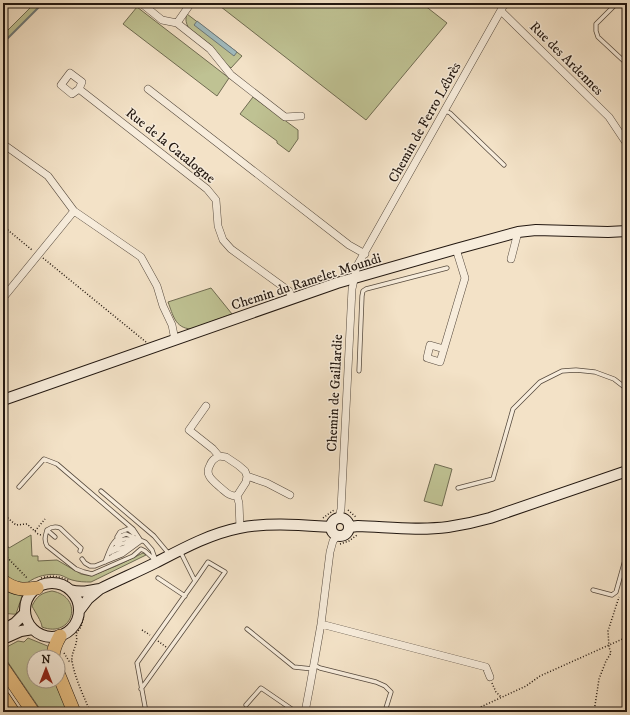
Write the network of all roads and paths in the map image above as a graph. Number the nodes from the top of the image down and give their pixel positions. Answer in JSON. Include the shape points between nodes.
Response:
{"nodes":[{"id":1,"x":141,"y":3,"type":"edge"},
{"id":2,"x":191,"y":3,"type":"edge"},
{"id":3,"x":505,"y":3,"type":"edge"},
{"id":4,"x":617,"y":3,"type":"edge"},
{"id":5,"x":501,"y":11,"type":"junction"},
{"id":6,"x":177,"y":23,"type":"junction"},
{"id":7,"x":627,"y":64,"type":"edge"},
{"id":8,"x":79,"y":89,"type":"dead end"},
{"id":9,"x":148,"y":89,"type":"dead end"},
{"id":10,"x":445,"y":111,"type":"junction"},
{"id":11,"x":301,"y":116,"type":"dead end"},
{"id":12,"x":3,"y":144,"type":"edge"},
{"id":13,"x":627,"y":144,"type":"edge"},
{"id":14,"x":504,"y":165,"type":"dead end"},
{"id":15,"x":74,"y":210,"type":"junction"},
{"id":16,"x":3,"y":226,"type":"edge"},
{"id":17,"x":627,"y":231,"type":"edge"},
{"id":18,"x":518,"y":232,"type":"junction"},
{"id":19,"x":456,"y":249,"type":"junction"},
{"id":20,"x":365,"y":254,"type":"junction"},
{"id":21,"x":38,"y":255,"type":"junction"},
{"id":22,"x":511,"y":259,"type":"dead end"},
{"id":23,"x":447,"y":268,"type":"dead end"},
{"id":24,"x":354,"y":278,"type":"junction"},
{"id":25,"x":4,"y":293,"type":"edge"},
{"id":26,"x":294,"y":299,"type":"junction"},
{"id":27,"x":175,"y":340,"type":"junction"},
{"id":28,"x":154,"y":348,"type":"junction"},
{"id":29,"x":444,"y":349,"type":"dead end"},
{"id":30,"x":359,"y":372,"type":"dead end"},
{"id":31,"x":627,"y":389,"type":"edge"},
{"id":32,"x":3,"y":400,"type":"edge"},
{"id":33,"x":206,"y":406,"type":"dead end"},
{"id":34,"x":219,"y":456,"type":"junction"},
{"id":35,"x":627,"y":473,"type":"edge"},
{"id":36,"x":247,"y":476,"type":"junction"},
{"id":37,"x":19,"y":487,"type":"dead end"},
{"id":38,"x":458,"y":488,"type":"dead end"},
{"id":39,"x":102,"y":491,"type":"dead end"},
{"id":40,"x":290,"y":495,"type":"dead end"},
{"id":41,"x":237,"y":496,"type":"junction"},
{"id":42,"x":341,"y":512,"type":"junction"},
{"id":43,"x":3,"y":514,"type":"edge"},
{"id":44,"x":323,"y":518,"type":"dead end"},
{"id":45,"x":358,"y":518,"type":"dead end"},
{"id":46,"x":45,"y":519,"type":"dead end"},
{"id":47,"x":331,"y":527,"type":"junction"},
{"id":48,"x":350,"y":527,"type":"junction"},
{"id":49,"x":240,"y":528,"type":"junction"},
{"id":50,"x":47,"y":530,"type":"junction"},
{"id":51,"x":35,"y":531,"type":"junction"},
{"id":52,"x":358,"y":534,"type":"dead end"},
{"id":53,"x":45,"y":536,"type":"junction"},
{"id":54,"x":55,"y":537,"type":"dead end"},
{"id":55,"x":337,"y":540,"type":"junction"},
{"id":56,"x":141,"y":541,"type":"junction"},
{"id":57,"x":180,"y":550,"type":"junction"},
{"id":58,"x":80,"y":551,"type":"dead end"},
{"id":59,"x":3,"y":553,"type":"edge"},
{"id":60,"x":627,"y":553,"type":"edge"},
{"id":61,"x":170,"y":555,"type":"junction"},
{"id":62,"x":82,"y":559,"type":"dead end"},
{"id":63,"x":105,"y":562,"type":"junction"},
{"id":64,"x":156,"y":562,"type":"junction"},
{"id":65,"x":158,"y":578,"type":"dead end"},
{"id":66,"x":3,"y":581,"type":"edge"},
{"id":67,"x":195,"y":581,"type":"junction"},
{"id":68,"x":36,"y":582,"type":"junction"},
{"id":69,"x":72,"y":586,"type":"junction"},
{"id":70,"x":617,"y":587,"type":"junction"},
{"id":71,"x":100,"y":589,"type":"junction"},
{"id":72,"x":593,"y":590,"type":"dead end"},
{"id":73,"x":184,"y":596,"type":"junction"},
{"id":74,"x":25,"y":613,"type":"junction"},
{"id":75,"x":82,"y":614,"type":"junction"},
{"id":76,"x":320,"y":624,"type":"junction"},
{"id":77,"x":34,"y":629,"type":"junction"},
{"id":78,"x":247,"y":629,"type":"dead end"},
{"id":79,"x":9,"y":630,"type":"edge"},
{"id":80,"x":60,"y":636,"type":"junction"},
{"id":81,"x":627,"y":637,"type":"edge"},
{"id":82,"x":3,"y":639,"type":"edge"},
{"id":83,"x":609,"y":644,"type":"junction"},
{"id":84,"x":54,"y":649,"type":"edge"},
{"id":85,"x":66,"y":659,"type":"edge"},
{"id":86,"x":72,"y":661,"type":"junction"},
{"id":87,"x":313,"y":667,"type":"junction"},
{"id":88,"x":3,"y":668,"type":"edge"},
{"id":89,"x":490,"y":677,"type":"joint"},
{"id":90,"x":65,"y":689,"type":"edge"},
{"id":91,"x":141,"y":689,"type":"junction"},
{"id":92,"x":3,"y":697,"type":"edge"},
{"id":93,"x":501,"y":697,"type":"junction"},
{"id":94,"x":246,"y":705,"type":"dead end"},
{"id":95,"x":386,"y":708,"type":"dead end"},
{"id":96,"x":13,"y":712,"type":"edge"},
{"id":97,"x":33,"y":712,"type":"edge"},
{"id":98,"x":74,"y":712,"type":"edge"},
{"id":99,"x":90,"y":712,"type":"edge"},
{"id":100,"x":146,"y":712,"type":"edge"},
{"id":101,"x":296,"y":712,"type":"edge"},
{"id":102,"x":305,"y":712,"type":"edge"},
{"id":103,"x":470,"y":712,"type":"edge"},
{"id":104,"x":594,"y":712,"type":"edge"}],
"edges":[{"from":1,"to":6,"type":"street","via":[[162,20]]},
{"from":2,"to":6,"type":"street"},
{"from":3,"to":5,"type":"street","name":"Chemin de Ferro Lébrès"},
{"from":4,"to":7,"type":"lane","via":[[596,24],[596,31],[598,37]]},
{"from":5,"to":10,"type":"street","name":"Chemin de Ferro Lébrès"},
{"from":5,"to":13,"type":"street","name":"Rue des Ardennes","via":[[609,117]]},
{"from":6,"to":11,"type":"street","via":[[210,49],[231,75],[285,117]]},
{"from":8,"to":26,"type":"street","name":"Rue de la Catalogne","via":[[207,189],[216,200],[218,226],[223,240],[231,249],[289,291]]},
{"from":9,"to":20,"type":"street","via":[[348,245]]},
{"from":10,"to":14,"type":"lane"},
{"from":10,"to":20,"type":"street","name":"Chemin de Ferro Lébrès"},
{"from":12,"to":15,"type":"street","via":[[48,176]]},
{"from":15,"to":21,"type":"street"},
{"from":15,"to":27,"type":"street","via":[[141,257],[157,286]]},
{"from":16,"to":21,"type":"path"},
{"from":17,"to":18,"type":"main road","name":"Chemin du Ramelet Moundi"},
{"from":18,"to":19,"type":"main road","name":"Chemin du Ramelet Moundi"},
{"from":18,"to":22,"type":"street"},
{"from":19,"to":24,"type":"main road","name":"Chemin du Ramelet Moundi"},
{"from":19,"to":29,"type":"street","via":[[465,278]]},
{"from":20,"to":24,"type":"street","name":"Chemin de Ferro Lébrès","via":[[357,266]]},
{"from":21,"to":25,"type":"street"},
{"from":21,"to":28,"type":"path"},
{"from":23,"to":30,"type":"lane","via":[[363,291]]},
{"from":24,"to":26,"type":"main road","name":"Chemin du Ramelet Moundi"},
{"from":24,"to":42,"type":"street","name":"Chemin de Gaillardie"},
{"from":26,"to":27,"type":"main road","name":"Chemin du Ramelet Moundi"},
{"from":27,"to":28,"type":"main road","name":"Chemin du Ramelet Moundi"},
{"from":28,"to":32,"type":"main road","name":"Chemin du Ramelet Moundi"},
{"from":31,"to":38,"type":"lane","via":[[607,376],[576,370],[562,372],[540,382],[513,409],[492,479]]},
{"from":33,"to":34,"type":"street","via":[[189,430]]},
{"from":34,"to":36,"type":"street","via":[[232,461]]},
{"from":34,"to":41,"type":"street","via":[[213,459],[208,474],[212,481],[231,496]]},
{"from":35,"to":48,"type":"main road","via":[[467,524],[425,528]]},
{"from":36,"to":40,"type":"street"},
{"from":36,"to":41,"type":"street"},
{"from":37,"to":56,"type":"lane","via":[[44,459],[57,464],[132,529]]},
{"from":39,"to":61,"type":"lane","via":[[154,536]]},
{"from":41,"to":49,"type":"street"},
{"from":42,"to":44,"type":"path","via":[[332,511]]},
{"from":42,"to":45,"type":"path","via":[[349,510]]},
{"from":42,"to":47,"type":"main road"},
{"from":42,"to":48,"type":"main road"},
{"from":43,"to":51,"type":"path","via":[[16,525],[27,523]]},
{"from":46,"to":51,"type":"path"},
{"from":47,"to":49,"type":"main road","via":[[280,524]]},
{"from":47,"to":55,"type":"main road"},
{"from":48,"to":55,"type":"main road","via":[[346,535]]},
{"from":49,"to":57,"type":"main road","via":[[214,535]]},
{"from":50,"to":53,"type":"lane"},
{"from":50,"to":54,"type":"lane"},
{"from":50,"to":58,"type":"lane","via":[[51,527],[60,528],[81,548]]},
{"from":51,"to":53,"type":"path"},
{"from":52,"to":55,"type":"path","via":[[342,544]]},
{"from":53,"to":64,"type":"lane","via":[[47,546],[76,569],[92,574],[133,556],[141,549]]},
{"from":55,"to":76,"type":"street","via":[[333,541],[330,552]]},
{"from":56,"to":63,"type":"lane","via":[[122,555]]},
{"from":56,"to":63,"type":"lane","via":[[116,550]]},
{"from":56,"to":63,"type":"lane","via":[[125,538],[118,541],[111,548]]},
{"from":56,"to":63,"type":"lane","via":[[128,529],[120,532],[111,544]]},
{"from":56,"to":64,"type":"lane","via":[[152,550]]},
{"from":57,"to":61,"type":"main road"},
{"from":57,"to":67,"type":"lane"},
{"from":59,"to":68,"type":"path","via":[[23,574]]},
{"from":60,"to":70,"type":"lane"},
{"from":61,"to":64,"type":"main road"},
{"from":62,"to":63,"type":"lane","via":[[90,566]]},
{"from":64,"to":71,"type":"main road"},
{"from":65,"to":73,"type":"lane"},
{"from":66,"to":68,"type":"highway","via":[[21,590]]},
{"from":67,"to":73,"type":"lane"},
{"from":67,"to":91,"type":"lane","via":[[208,562],[225,572]]},
{"from":68,"to":69,"type":"main road","via":[[44,585],[51,583]]},
{"from":68,"to":69,"type":"path","via":[[45,577],[57,576]]},
{"from":68,"to":74,"type":"main road","via":[[26,603]]},
{"from":69,"to":71,"type":"main road","via":[[77,592]]},
{"from":69,"to":75,"type":"main road"},
{"from":70,"to":72,"type":"lane","via":[[612,595]]},
{"from":70,"to":83,"type":"path","via":[[621,588],[608,631]]},
{"from":71,"to":75,"type":"main road","via":[[88,599]]},
{"from":73,"to":91,"type":"lane","via":[[138,663]]},
{"from":74,"to":77,"type":"main road"},
{"from":74,"to":79,"type":"main road"},
{"from":75,"to":80,"type":"main road","via":[[68,632]]},
{"from":75,"to":86,"type":"path"},
{"from":76,"to":87,"type":"street"},
{"from":76,"to":89,"type":"street","via":[[486,667]]},
{"from":77,"to":79,"type":"main road"},
{"from":77,"to":80,"type":"main road","via":[[41,635]]},
{"from":78,"to":87,"type":"lane","via":[[294,667]]},
{"from":79,"to":82,"type":"main road"},
{"from":80,"to":84,"type":"highway"},
{"from":81,"to":83,"type":"path"},
{"from":83,"to":93,"type":"path"},
{"from":83,"to":104,"type":"path","via":[[611,653],[599,679]]},
{"from":85,"to":86,"type":"path"},
{"from":86,"to":99,"type":"path"},
{"from":87,"to":95,"type":"lane","via":[[385,686],[390,692]]},
{"from":87,"to":102,"type":"street"},
{"from":88,"to":97,"type":"highway"},
{"from":89,"to":93,"type":"path"},
{"from":90,"to":98,"type":"highway"},
{"from":91,"to":100,"type":"lane"},
{"from":92,"to":96,"type":"highway"},
{"from":93,"to":103,"type":"path"},
{"from":94,"to":101,"type":"lane","via":[[261,688]]}]}
